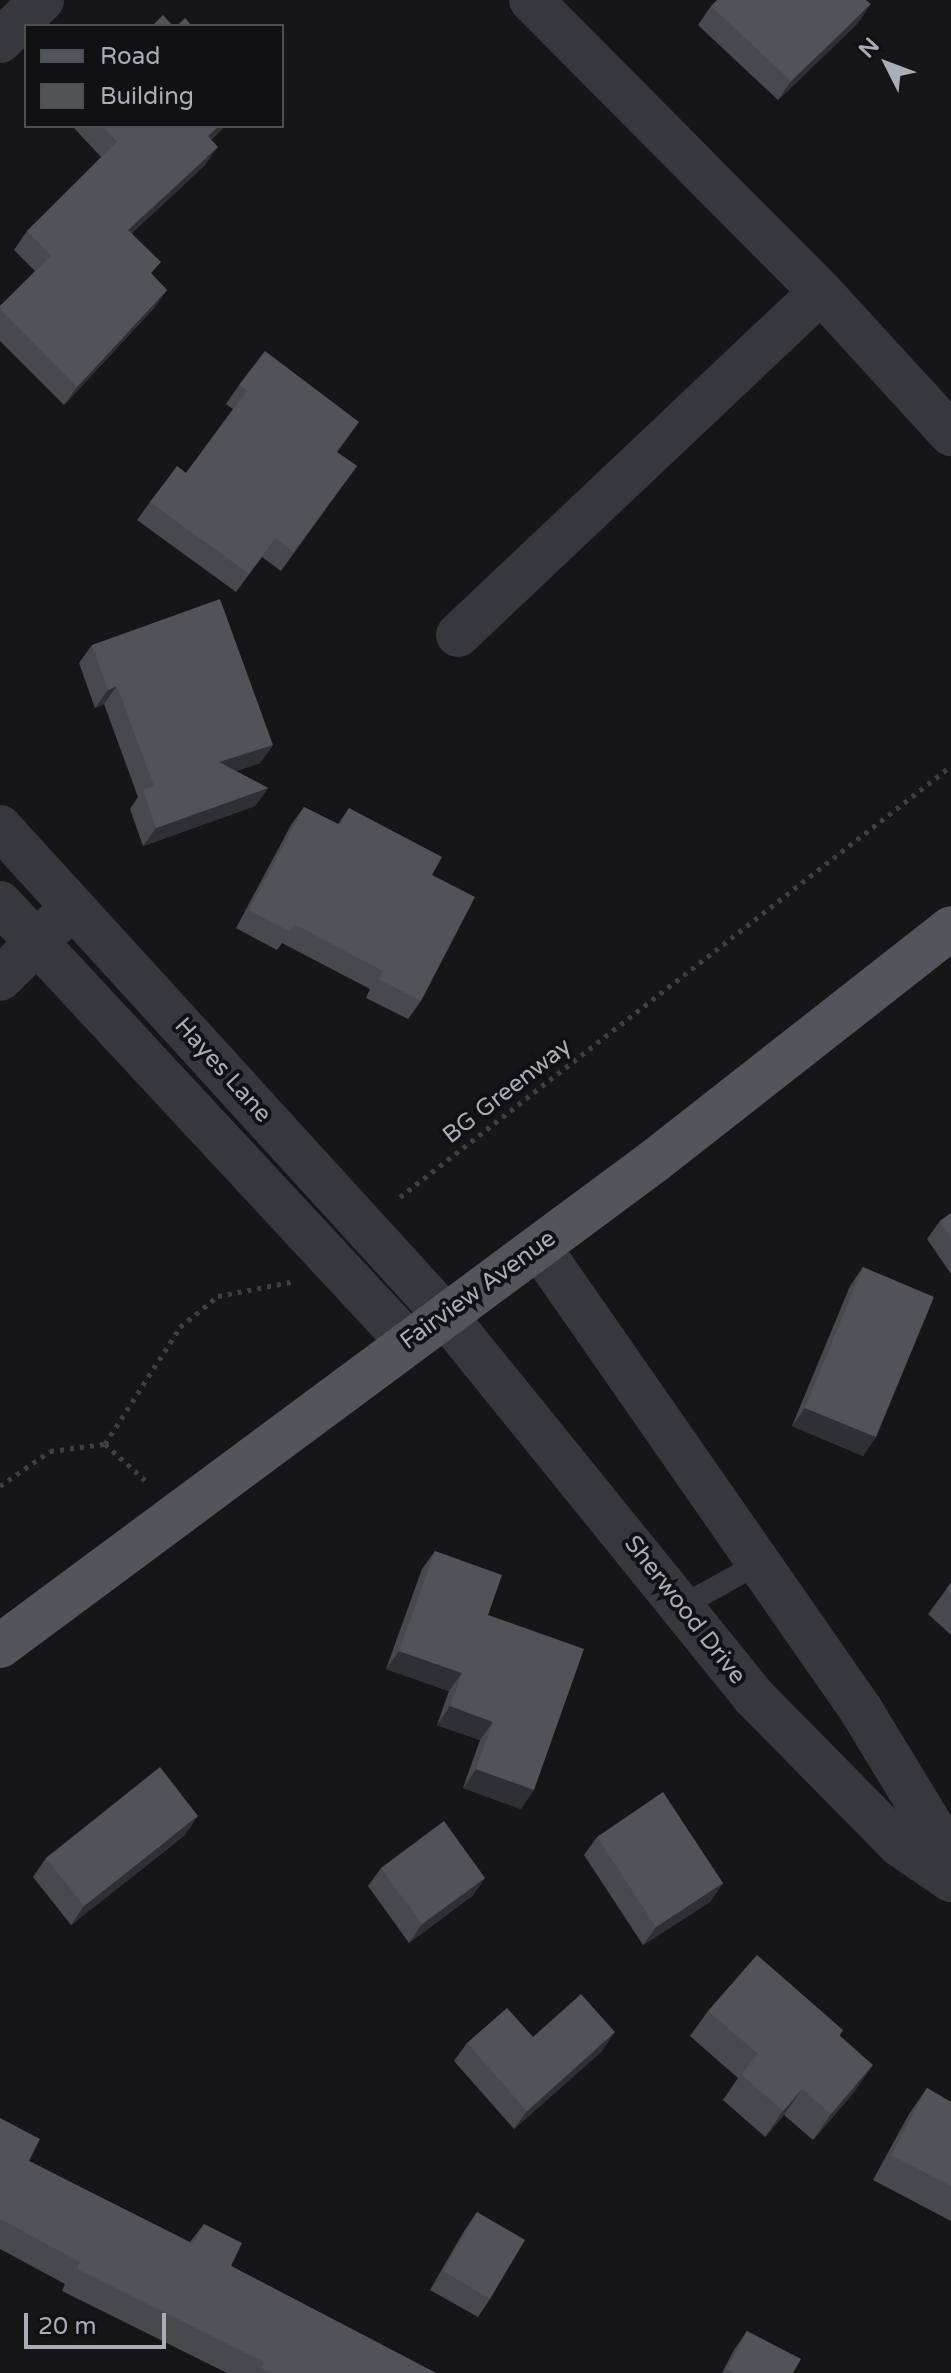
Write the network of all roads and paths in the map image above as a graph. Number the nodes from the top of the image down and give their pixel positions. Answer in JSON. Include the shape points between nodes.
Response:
{"nodes":[{"id":1,"x":42,"y":0,"type":"edge"},
{"id":2,"x":531,"y":0,"type":"edge"},
{"id":3,"x":0,"y":41,"type":"edge"},
{"id":4,"x":821,"y":292,"type":"junction"},
{"id":5,"x":951,"y":434,"type":"edge"},
{"id":6,"x":458,"y":635,"type":"dead end"},
{"id":7,"x":951,"y":766,"type":"edge"},
{"id":8,"x":0,"y":827,"type":"edge"},
{"id":9,"x":0,"y":903,"type":"edge"},
{"id":10,"x":74,"y":906,"type":"junction"},
{"id":11,"x":951,"y":928,"type":"edge"},
{"id":12,"x":36,"y":942,"type":"junction"},
{"id":13,"x":0,"y":979,"type":"edge"},
{"id":14,"x":363,"y":1226,"type":"junction"},
{"id":15,"x":539,"y":1247,"type":"junction"},
{"id":16,"x":327,"y":1254,"type":"junction"},
{"id":17,"x":444,"y":1314,"type":"junction"},
{"id":18,"x":407,"y":1341,"type":"junction"},
{"id":19,"x":105,"y":1444,"type":"junction"},
{"id":20,"x":0,"y":1486,"type":"edge"},
{"id":21,"x":179,"y":1510,"type":"junction"},
{"id":22,"x":756,"y":1565,"type":"junction"},
{"id":23,"x":680,"y":1607,"type":"junction"},
{"id":24,"x":0,"y":1646,"type":"edge"},
{"id":25,"x":951,"y":1858,"type":"edge"},
{"id":26,"x":951,"y":1880,"type":"edge"}],
"edges":[{"from":1,"to":3,"type":"street"},
{"from":2,"to":4,"type":"street"},
{"from":4,"to":5,"type":"street"},
{"from":4,"to":6,"type":"street"},
{"from":7,"to":14,"type":"path","name":"BG Greenway"},
{"from":8,"to":10,"type":"street","name":"Hayes Lane"},
{"from":9,"to":12,"type":"street","name":"Hayes Lane"},
{"from":10,"to":12,"type":"street"},
{"from":10,"to":14,"type":"street","name":"Hayes Lane"},
{"from":11,"to":15,"type":"main road","name":"Fairview Avenue"},
{"from":12,"to":13,"type":"street"},
{"from":12,"to":16,"type":"street","name":"Hayes Lane"},
{"from":14,"to":17,"type":"street","name":"Hayes Lane"},
{"from":15,"to":17,"type":"main road","name":"Fairview Avenue"},
{"from":15,"to":22,"type":"street"},
{"from":16,"to":18,"type":"street","name":"Hayes Lane"},
{"from":16,"to":19,"type":"path","via":[[287,1285],[218,1296],[180,1327]]},
{"from":17,"to":18,"type":"main road","name":"Fairview Avenue"},
{"from":17,"to":23,"type":"street","name":"Sherwood Drive"},
{"from":18,"to":21,"type":"main road","name":"Fairview Avenue"},
{"from":19,"to":20,"type":"path","via":[[50,1451]]},
{"from":19,"to":21,"type":"path"},
{"from":21,"to":24,"type":"main road","name":"Fairview Avenue"},
{"from":22,"to":23,"type":"lane"},
{"from":22,"to":25,"type":"street","via":[[883,1743]]},
{"from":23,"to":26,"type":"street","name":"Sherwood Drive","via":[[854,1801]]}]}
